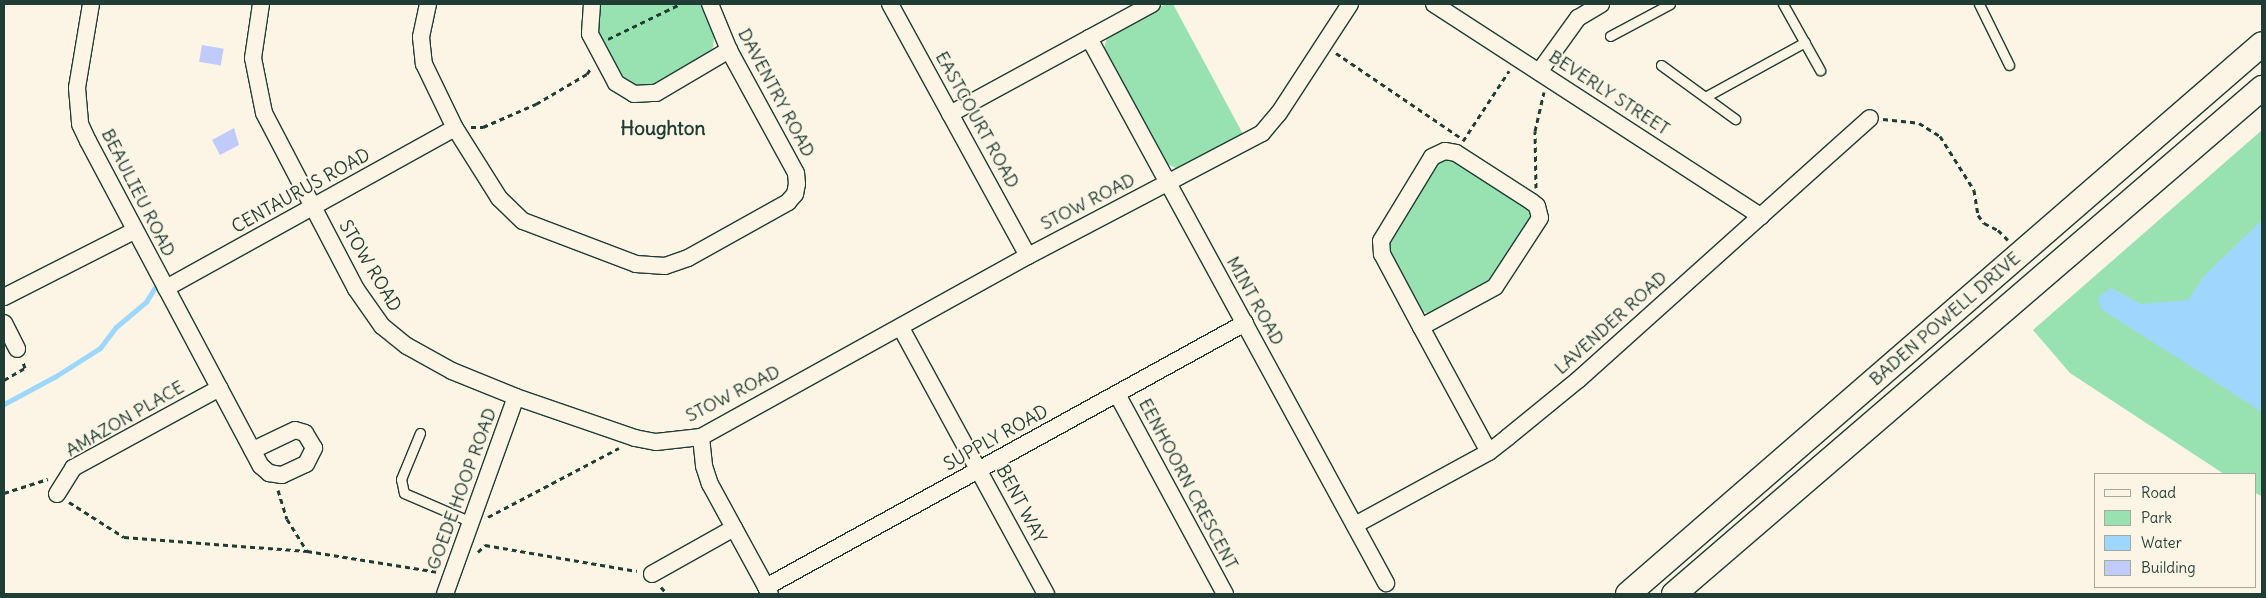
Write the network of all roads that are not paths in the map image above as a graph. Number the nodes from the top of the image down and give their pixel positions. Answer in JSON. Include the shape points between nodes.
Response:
{"nodes":[{"id":1,"x":92,"y":4,"type":"edge"},
{"id":2,"x":261,"y":4,"type":"edge"},
{"id":3,"x":428,"y":4,"type":"edge"},
{"id":4,"x":592,"y":4,"type":"edge"},
{"id":5,"x":710,"y":4,"type":"edge"},
{"id":6,"x":890,"y":4,"type":"edge"},
{"id":7,"x":1152,"y":4,"type":"edge"},
{"id":8,"x":1350,"y":4,"type":"edge"},
{"id":9,"x":1434,"y":4,"type":"edge"},
{"id":10,"x":1601,"y":4,"type":"edge"},
{"id":11,"x":1670,"y":4,"type":"edge"},
{"id":12,"x":1784,"y":4,"type":"edge"},
{"id":13,"x":1979,"y":4,"type":"edge"},
{"id":14,"x":1610,"y":36,"type":"dead end"},
{"id":15,"x":1089,"y":38,"type":"junction"},
{"id":16,"x":1804,"y":42,"type":"junction"},
{"id":17,"x":2262,"y":44,"type":"edge"},
{"id":18,"x":729,"y":50,"type":"junction"},
{"id":19,"x":1661,"y":65,"type":"dead end"},
{"id":20,"x":2009,"y":65,"type":"dead end"},
{"id":21,"x":1820,"y":70,"type":"dead end"},
{"id":22,"x":1545,"y":76,"type":"junction"},
{"id":23,"x":2262,"y":88,"type":"edge"},
{"id":24,"x":1705,"y":97,"type":"junction"},
{"id":25,"x":950,"y":114,"type":"junction"},
{"id":26,"x":1870,"y":118,"type":"road end"},
{"id":27,"x":1735,"y":119,"type":"dead end"},
{"id":28,"x":456,"y":128,"type":"junction"},
{"id":29,"x":1168,"y":183,"type":"junction"},
{"id":30,"x":312,"y":208,"type":"junction"},
{"id":31,"x":1762,"y":216,"type":"junction"},
{"id":32,"x":134,"y":230,"type":"junction"},
{"id":33,"x":1028,"y":256,"type":"junction"},
{"id":34,"x":166,"y":288,"type":"junction"},
{"id":35,"x":4,"y":297,"type":"edge"},
{"id":36,"x":4,"y":323,"type":"edge"},
{"id":37,"x":1244,"y":323,"type":"junction"},
{"id":38,"x":1421,"y":327,"type":"junction"},
{"id":39,"x":901,"y":328,"type":"junction"},
{"id":40,"x":17,"y":349,"type":"road end"},
{"id":41,"x":220,"y":388,"type":"junction"},
{"id":42,"x":1117,"y":394,"type":"junction"},
{"id":43,"x":516,"y":397,"type":"junction"},
{"id":44,"x":420,"y":433,"type":"dead end"},
{"id":45,"x":701,"y":437,"type":"junction"},
{"id":46,"x":253,"y":450,"type":"dead end"},
{"id":47,"x":1489,"y":452,"type":"junction"},
{"id":48,"x":979,"y":470,"type":"junction"},
{"id":49,"x":57,"y":494,"type":"road end"},
{"id":50,"x":471,"y":522,"type":"junction"},
{"id":51,"x":1354,"y":525,"type":"junction"},
{"id":52,"x":734,"y":528,"type":"junction"},
{"id":53,"x":652,"y":574,"type":"dead end"},
{"id":54,"x":1386,"y":583,"type":"dead end"},
{"id":55,"x":768,"y":591,"type":"edge"},
{"id":56,"x":445,"y":594,"type":"edge"},
{"id":57,"x":1046,"y":594,"type":"edge"},
{"id":58,"x":1225,"y":594,"type":"edge"},
{"id":59,"x":1628,"y":594,"type":"edge"},
{"id":60,"x":1674,"y":594,"type":"edge"}],
"edges":[{"from":1,"to":32,"type":"street","name":"BEAULIEU ROAD","via":[[77,88],[80,124]]},
{"from":2,"to":30,"type":"street","name":"STOW ROAD","via":[[253,58],[256,84],[274,138]]},
{"from":3,"to":28,"type":"street","name":"DAVENTRY ROAD","via":[[421,54]]},
{"from":4,"to":18,"type":"street","via":[[590,34],[601,49],[616,83],[628,92],[656,93]]},
{"from":5,"to":18,"type":"street","name":"DAVENTRY ROAD"},
{"from":6,"to":25,"type":"street","name":"EASTCOURT ROAD"},
{"from":7,"to":15,"type":"street"},
{"from":8,"to":29,"type":"street","name":"STOW ROAD","via":[[1279,113],[1262,133]]},
{"from":9,"to":22,"type":"street","name":"BEVERLY STREET"},
{"from":10,"to":22,"type":"street","via":[[1578,18]]},
{"from":11,"to":14,"type":"lane"},
{"from":12,"to":16,"type":"lane"},
{"from":13,"to":20,"type":"lane"},
{"from":15,"to":25,"type":"street"},
{"from":15,"to":29,"type":"street","name":"MINT ROAD"},
{"from":16,"to":21,"type":"lane"},
{"from":16,"to":24,"type":"lane"},
{"from":17,"to":59,"type":"main road","name":"BADEN POWELL DRIVE"},
{"from":18,"to":28,"type":"street","name":"DAVENTRY ROAD","via":[[796,174],[795,194],[788,202],[676,263],[636,264],[523,221],[499,198]]},
{"from":19,"to":24,"type":"lane"},
{"from":22,"to":31,"type":"street","name":"BEVERLY STREET"},
{"from":23,"to":60,"type":"main road","name":"BADEN POWELL DRIVE"},
{"from":24,"to":27,"type":"lane"},
{"from":25,"to":33,"type":"street","name":"EASTCOURT ROAD"},
{"from":26,"to":31,"type":"street","name":"LAVENDER ROAD"},
{"from":28,"to":30,"type":"street","name":"CENTAURUS ROAD"},
{"from":29,"to":33,"type":"street","name":"STOW ROAD"},
{"from":29,"to":37,"type":"street","name":"MINT ROAD"},
{"from":30,"to":34,"type":"street","name":"CENTAURUS ROAD"},
{"from":30,"to":43,"type":"street","name":"STOW ROAD","via":[[356,289],[382,326],[432,361]]},
{"from":31,"to":47,"type":"street","name":"LAVENDER ROAD","via":[[1578,380]]},
{"from":32,"to":34,"type":"street","name":"BEAULIEU ROAD"},
{"from":32,"to":35,"type":"street"},
{"from":33,"to":39,"type":"street","name":"STOW ROAD"},
{"from":34,"to":41,"type":"street","name":"BEAULIEU ROAD"},
{"from":36,"to":40,"type":"street"},
{"from":37,"to":42,"type":"street","name":"SUPPLY ROAD"},
{"from":37,"to":51,"type":"street","name":"MINT ROAD"},
{"from":38,"to":38,"type":"street","via":[[1381,248],[1384,234],[1432,157],[1445,151],[1456,153],[1532,202],[1539,212],[1538,224],[1496,287]]},
{"from":38,"to":47,"type":"street"},
{"from":39,"to":45,"type":"street","name":"STOW ROAD"},
{"from":39,"to":48,"type":"street","name":"BENT WAY"},
{"from":41,"to":46,"type":"street","name":"BEAULIEU ROAD"},
{"from":41,"to":49,"type":"street","name":"AMAZON PLACE","via":[[74,468]]},
{"from":42,"to":48,"type":"street","name":"SUPPLY ROAD"},
{"from":42,"to":58,"type":"street","name":"EENHOORN CRESCENT"},
{"from":43,"to":45,"type":"street","name":"STOW ROAD","via":[[635,438],[673,442]]},
{"from":43,"to":50,"type":"street","name":"GOEDE HOOP ROAD"},
{"from":44,"to":50,"type":"lane","via":[[401,479],[404,493]]},
{"from":45,"to":52,"type":"street","via":[[704,466],[710,484]]},
{"from":47,"to":51,"type":"street","name":"LAVENDER ROAD"},
{"from":48,"to":55,"type":"street","name":"SUPPLY ROAD"},
{"from":48,"to":57,"type":"street","name":"BENT WAY"},
{"from":50,"to":56,"type":"street","name":"GOEDE HOOP ROAD"},
{"from":51,"to":54,"type":"street","name":"MINT ROAD"},
{"from":52,"to":53,"type":"street"},
{"from":52,"to":55,"type":"street"}]}
